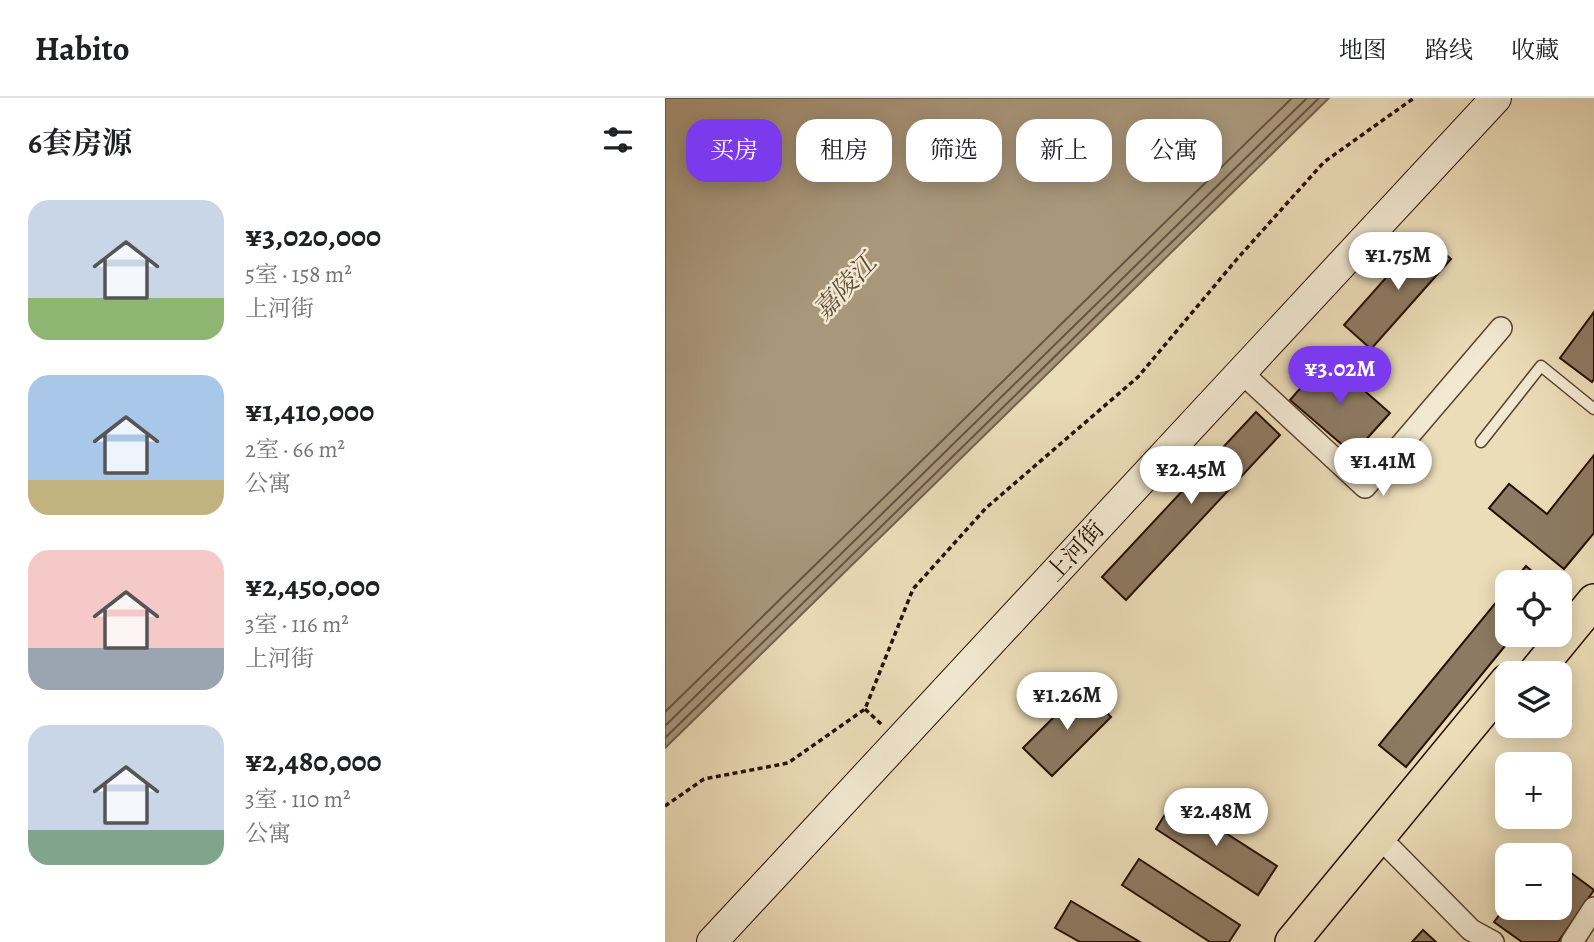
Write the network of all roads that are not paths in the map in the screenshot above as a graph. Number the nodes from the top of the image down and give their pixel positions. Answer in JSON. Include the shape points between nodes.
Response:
{"nodes":[{"id":1,"x":1496,"y":98,"type":"edge"},
{"id":2,"x":1501,"y":328,"type":"dead end"},
{"id":3,"x":1241,"y":372,"type":"junction"},
{"id":4,"x":1594,"y":410,"type":"edge"},
{"id":5,"x":1481,"y":442,"type":"dead end"},
{"id":6,"x":1594,"y":575,"type":"edge"},
{"id":7,"x":1572,"y":601,"type":"edge"},
{"id":8,"x":1594,"y":601,"type":"edge"},
{"id":9,"x":1534,"y":647,"type":"edge"},
{"id":10,"x":1523,"y":661,"type":"edge"},
{"id":11,"x":1545,"y":661,"type":"edge"},
{"id":12,"x":1495,"y":696,"type":"edge"},
{"id":13,"x":1495,"y":722,"type":"edge"},
{"id":14,"x":1391,"y":849,"type":"junction"},
{"id":15,"x":1594,"y":908,"type":"edge"},
{"id":16,"x":712,"y":942,"type":"edge"},
{"id":17,"x":1292,"y":942,"type":"edge"},
{"id":18,"x":1314,"y":942,"type":"edge"},
{"id":19,"x":1493,"y":942,"type":"edge"},
{"id":20,"x":1572,"y":942,"type":"edge"}],
"edges":[{"from":1,"to":3,"type":"street","name":"上河街"},
{"from":2,"to":3,"type":"street","via":[[1365,487]]},
{"from":3,"to":16,"type":"street","name":"上河街"},
{"from":4,"to":5,"type":"lane","via":[[1541,366]]},
{"from":6,"to":7,"type":"main road"},
{"from":8,"to":11,"type":"main road"},
{"from":9,"to":10,"type":"main road"},
{"from":12,"to":17,"type":"main road"},
{"from":13,"to":14,"type":"main road"},
{"from":14,"to":18,"type":"main road"},
{"from":14,"to":19,"type":"street","via":[[1471,930]]},
{"from":15,"to":20,"type":"street"}]}
